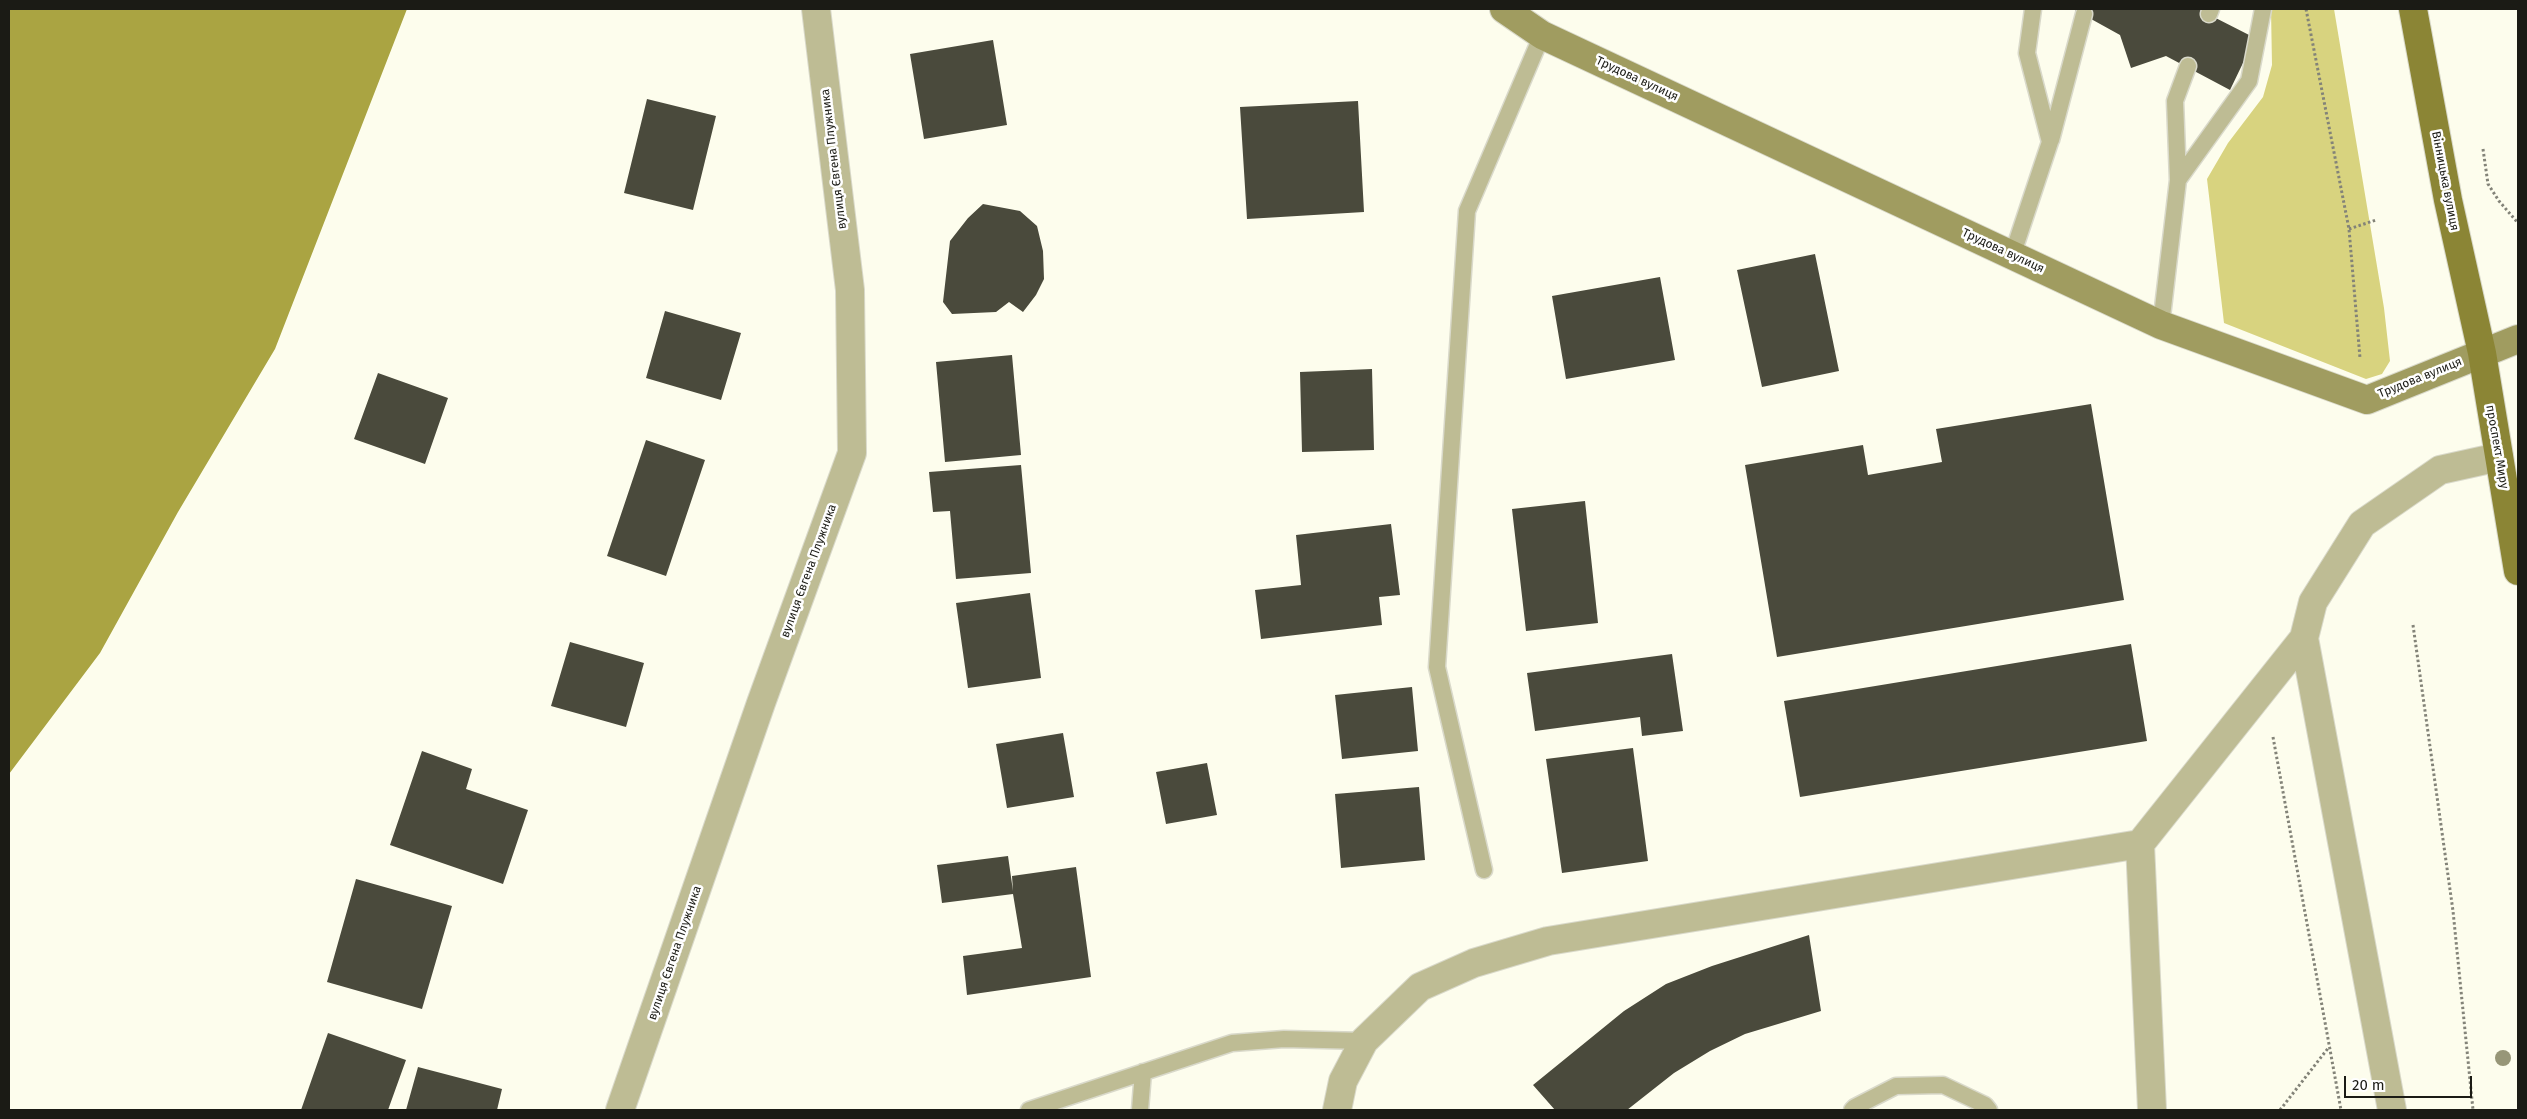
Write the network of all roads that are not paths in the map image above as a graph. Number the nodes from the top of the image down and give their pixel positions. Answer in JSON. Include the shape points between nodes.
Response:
{"nodes":[{"id":1,"x":816,"y":9,"type":"edge"},
{"id":2,"x":1504,"y":9,"type":"edge"},
{"id":3,"x":2033,"y":9,"type":"edge"},
{"id":4,"x":2263,"y":9,"type":"edge"},
{"id":5,"x":2413,"y":9,"type":"edge"},
{"id":6,"x":2084,"y":14,"type":"dead end"},
{"id":7,"x":1542,"y":35,"type":"junction"},
{"id":8,"x":2188,"y":66,"type":"dead end"},
{"id":9,"x":2050,"y":142,"type":"junction"},
{"id":10,"x":2178,"y":180,"type":"junction"},
{"id":11,"x":2012,"y":256,"type":"junction"},
{"id":12,"x":2161,"y":325,"type":"junction"},
{"id":13,"x":2518,"y":339,"type":"edge"},
{"id":14,"x":2482,"y":353,"type":"junction"},
{"id":15,"x":2499,"y":457,"type":"junction"},
{"id":16,"x":2518,"y":571,"type":"edge"},
{"id":17,"x":2304,"y":638,"type":"junction"},
{"id":18,"x":2140,"y":844,"type":"junction"},
{"id":19,"x":1484,"y":870,"type":"dead end"},
{"id":20,"x":1364,"y":1041,"type":"junction"},
{"id":21,"x":1143,"y":1072,"type":"junction"},
{"id":22,"x":620,"y":1110,"type":"edge"},
{"id":23,"x":1029,"y":1110,"type":"edge"},
{"id":24,"x":1140,"y":1110,"type":"edge"},
{"id":25,"x":1337,"y":1110,"type":"edge"},
{"id":26,"x":1852,"y":1110,"type":"edge"},
{"id":27,"x":1989,"y":1110,"type":"edge"},
{"id":28,"x":2152,"y":1110,"type":"edge"},
{"id":29,"x":2392,"y":1110,"type":"edge"}],
"edges":[{"from":1,"to":22,"type":"street","name":"вулиця Євгена Плужника","via":[[850,290],[852,453]]},
{"from":2,"to":7,"type":"street","name":"Трудова вулиця"},
{"from":3,"to":9,"type":"lane","via":[[2027,53]]},
{"from":4,"to":10,"type":"lane","via":[[2249,81]]},
{"from":5,"to":14,"type":"main road","name":"Вінницька вулиця","via":[[2448,200]]},
{"from":6,"to":9,"type":"lane"},
{"from":7,"to":11,"type":"street","name":"Трудова вулиця"},
{"from":7,"to":19,"type":"lane","via":[[1467,211],[1436,667]]},
{"from":8,"to":10,"type":"lane","via":[[2175,101]]},
{"from":9,"to":11,"type":"lane"},
{"from":10,"to":12,"type":"lane"},
{"from":11,"to":12,"type":"street","name":"Трудова вулиця"},
{"from":12,"to":14,"type":"street","name":"Трудова вулиця","via":[[2368,400]]},
{"from":13,"to":14,"type":"street","name":"Трудова вулиця"},
{"from":14,"to":15,"type":"main road","name":"проспект Миру"},
{"from":15,"to":16,"type":"main road","name":"проспект Миру"},
{"from":15,"to":17,"type":"street","via":[[2440,470],[2362,524],[2314,602]]},
{"from":17,"to":18,"type":"street"},
{"from":17,"to":29,"type":"street"},
{"from":18,"to":20,"type":"street","via":[[1548,941],[1474,963],[1420,987]]},
{"from":18,"to":28,"type":"street"},
{"from":20,"to":21,"type":"lane","via":[[1284,1039],[1232,1043]]},
{"from":20,"to":25,"type":"street","via":[[1343,1081]]},
{"from":21,"to":23,"type":"lane"},
{"from":21,"to":24,"type":"lane"},
{"from":26,"to":27,"type":"lane","via":[[1896,1086],[1942,1084],[1984,1104]]}]}
